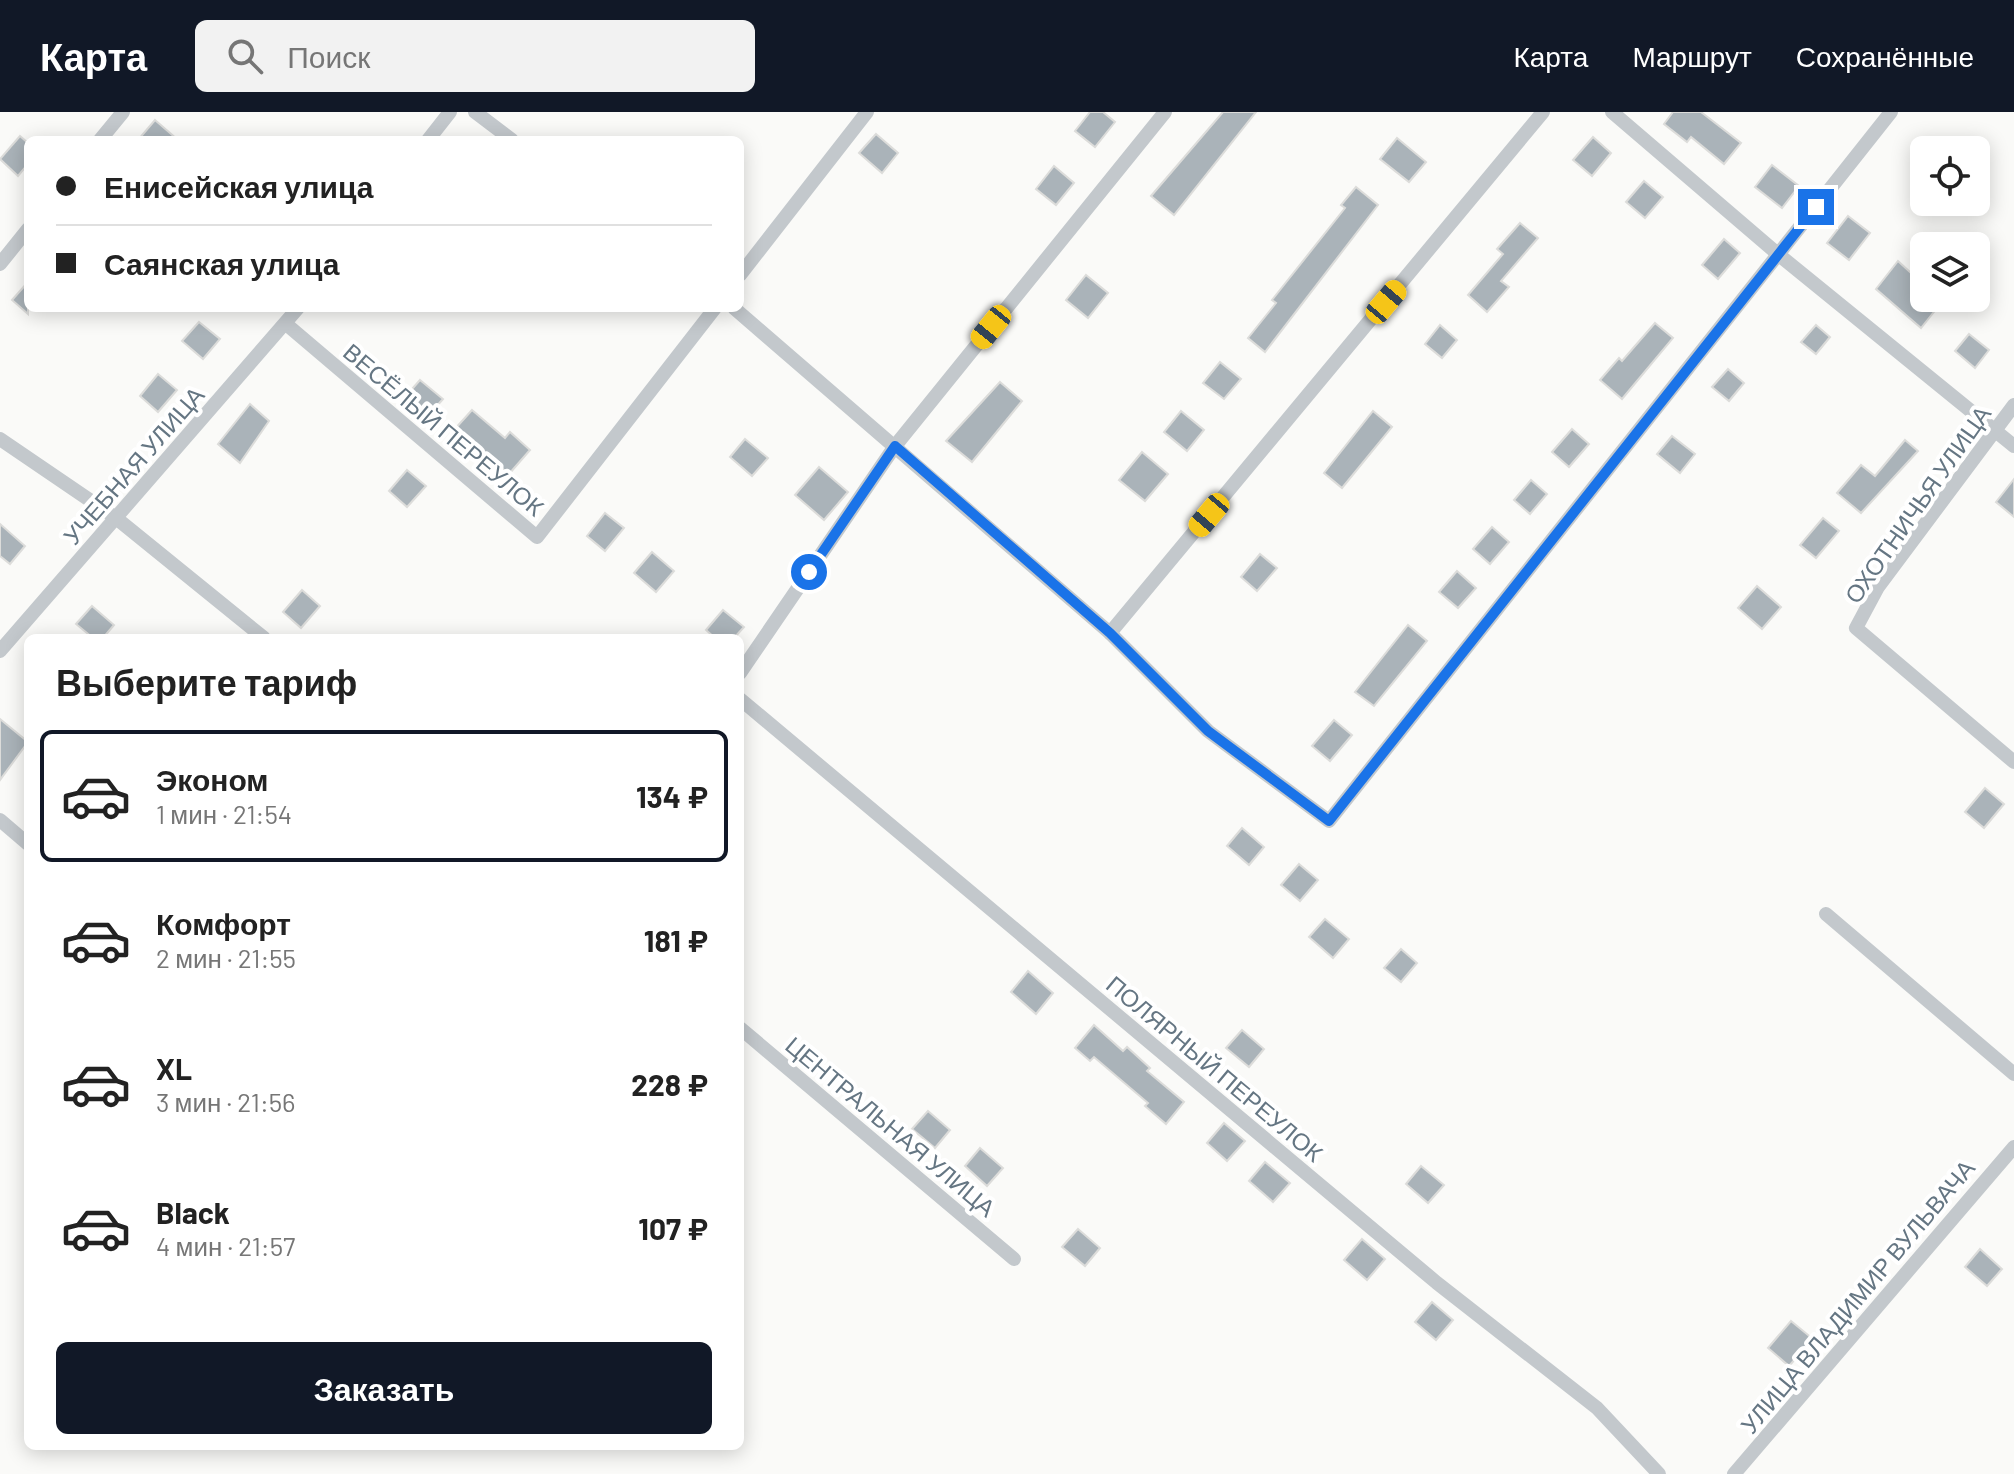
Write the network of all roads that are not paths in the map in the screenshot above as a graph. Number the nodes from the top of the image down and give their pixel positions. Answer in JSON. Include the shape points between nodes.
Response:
{"nodes":[{"id":1,"x":123,"y":112,"type":"edge"},
{"id":2,"x":450,"y":112,"type":"edge"},
{"id":3,"x":475,"y":112,"type":"edge"},
{"id":4,"x":867,"y":112,"type":"edge"},
{"id":5,"x":1165,"y":112,"type":"edge"},
{"id":6,"x":1543,"y":112,"type":"edge"},
{"id":7,"x":1612,"y":112,"type":"edge"},
{"id":8,"x":1891,"y":112,"type":"edge"},
{"id":9,"x":103,"y":136,"type":"edge"},
{"id":10,"x":431,"y":136,"type":"edge"},
{"id":11,"x":507,"y":136,"type":"edge"},
{"id":12,"x":24,"y":234,"type":"edge"},
{"id":13,"x":1779,"y":255,"type":"junction"},
{"id":14,"x":0,"y":264,"type":"edge"},
{"id":15,"x":744,"y":270,"type":"edge"},
{"id":16,"x":295,"y":312,"type":"edge"},
{"id":17,"x":712,"y":312,"type":"edge"},
{"id":18,"x":739,"y":312,"type":"edge"},
{"id":19,"x":286,"y":324,"type":"junction"},
{"id":20,"x":2014,"y":405,"type":"edge"},
{"id":21,"x":1995,"y":430,"type":"junction"},
{"id":22,"x":0,"y":439,"type":"edge"},
{"id":23,"x":895,"y":446,"type":"junction"},
{"id":24,"x":2014,"y":446,"type":"edge"},
{"id":25,"x":116,"y":518,"type":"junction"},
{"id":26,"x":1110,"y":633,"type":"junction"},
{"id":27,"x":259,"y":634,"type":"edge"},
{"id":28,"x":0,"y":651,"type":"edge"},
{"id":29,"x":744,"y":667,"type":"edge"},
{"id":30,"x":744,"y":702,"type":"edge"},
{"id":31,"x":2014,"y":762,"type":"edge"},
{"id":32,"x":0,"y":820,"type":"edge"},
{"id":33,"x":24,"y":841,"type":"edge"},
{"id":34,"x":1826,"y":914,"type":"dead end"},
{"id":35,"x":744,"y":1031,"type":"edge"},
{"id":36,"x":2014,"y":1074,"type":"edge"},
{"id":37,"x":2014,"y":1147,"type":"edge"},
{"id":38,"x":1014,"y":1259,"type":"dead end"},
{"id":39,"x":1659,"y":1474,"type":"edge"},
{"id":40,"x":1734,"y":1474,"type":"edge"}],
"edges":[{"from":1,"to":9,"type":"street"},
{"from":2,"to":10,"type":"street"},
{"from":3,"to":11,"type":"street"},
{"from":4,"to":15,"type":"street"},
{"from":5,"to":23,"type":"street"},
{"from":6,"to":26,"type":"street"},
{"from":7,"to":13,"type":"street"},
{"from":8,"to":13,"type":"street"},
{"from":12,"to":14,"type":"street"},
{"from":13,"to":21,"type":"street"},
{"from":13,"to":26,"type":"street","via":[[1329,821],[1208,731]]},
{"from":16,"to":19,"type":"street","name":"УЧЕБНАЯ УЛИЦА"},
{"from":17,"to":19,"type":"street","name":"ВЕСЁЛЫЙ ПЕРЕУЛОК","via":[[537,537]]},
{"from":18,"to":23,"type":"street"},
{"from":19,"to":25,"type":"street","name":"УЧЕБНАЯ УЛИЦА"},
{"from":20,"to":21,"type":"street","name":"ОХОТНИЧЬЯ УЛИЦА"},
{"from":21,"to":24,"type":"street"},
{"from":21,"to":31,"type":"street","name":"ОХОТНИЧЬЯ УЛИЦА","via":[[1878,587],[1856,628]]},
{"from":22,"to":25,"type":"street"},
{"from":23,"to":26,"type":"street"},
{"from":23,"to":29,"type":"street"},
{"from":25,"to":27,"type":"street"},
{"from":25,"to":28,"type":"street","name":"УЧЕБНАЯ УЛИЦА"},
{"from":30,"to":39,"type":"street","name":"ПОЛЯРНЫЙ ПЕРЕУЛОК","via":[[1437,1283],[1597,1408]]},
{"from":32,"to":33,"type":"street"},
{"from":34,"to":36,"type":"street"},
{"from":35,"to":38,"type":"street","name":"ЦЕНТРАЛЬНАЯ УЛИЦА"},
{"from":37,"to":40,"type":"street","name":"УЛИЦА ВЛАДИМИР ВУЛЬВАЧА"}]}
